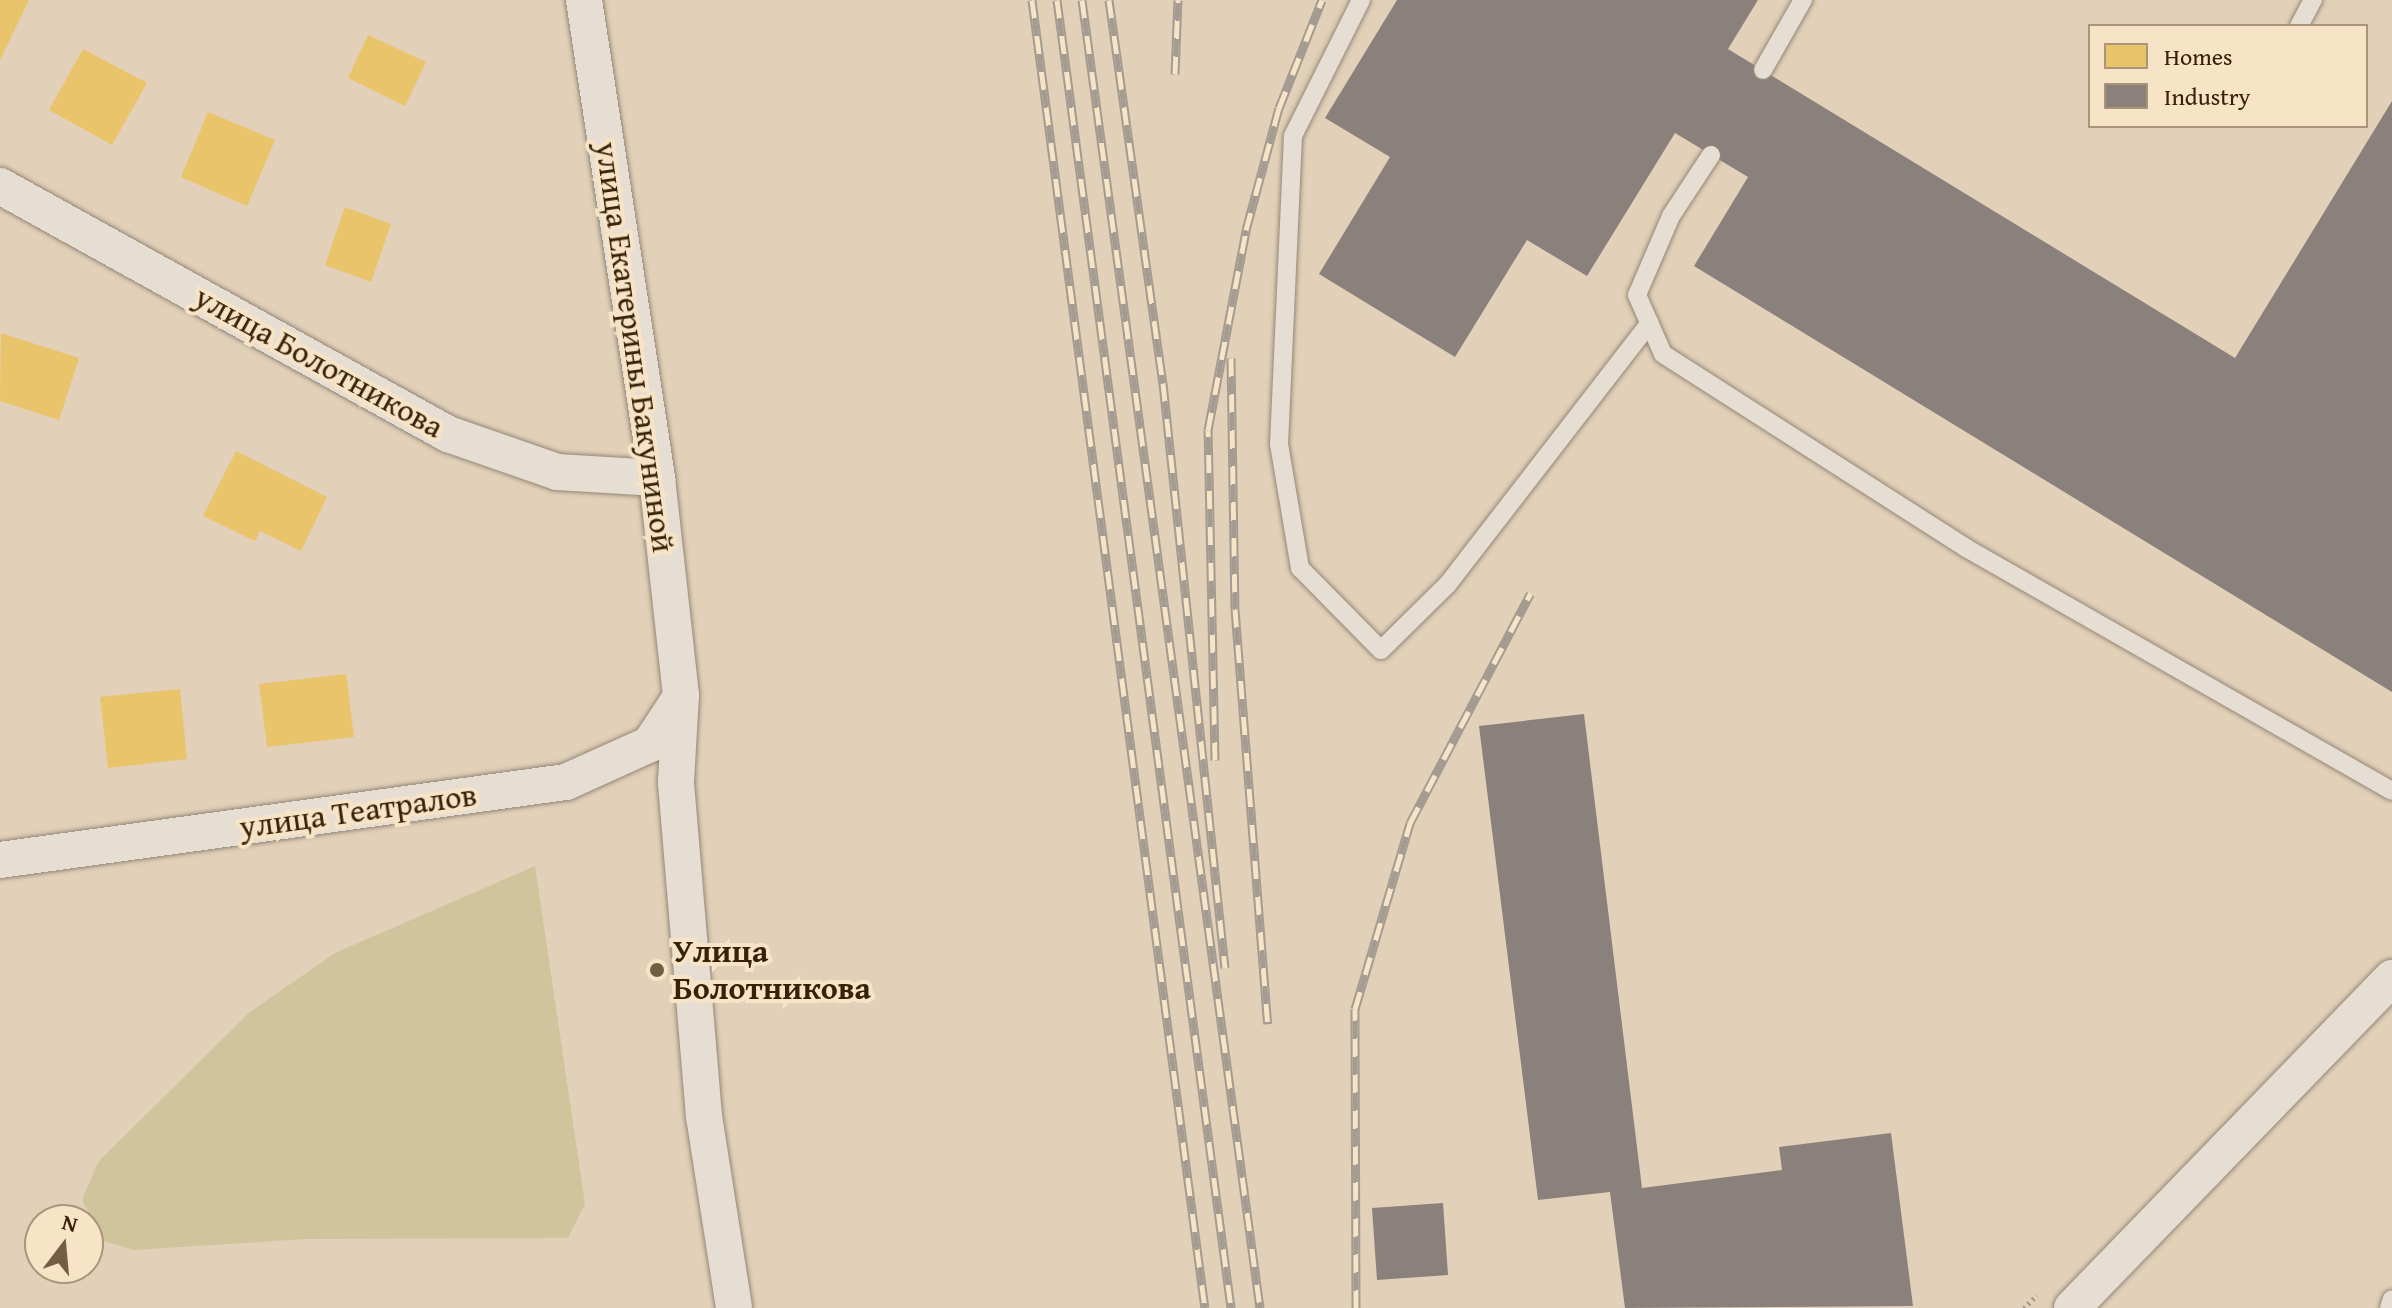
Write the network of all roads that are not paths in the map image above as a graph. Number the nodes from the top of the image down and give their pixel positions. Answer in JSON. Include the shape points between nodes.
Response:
{"nodes":[{"id":1,"x":584,"y":0,"type":"edge"},
{"id":2,"x":1361,"y":0,"type":"edge"},
{"id":3,"x":1803,"y":0,"type":"edge"},
{"id":4,"x":2313,"y":0,"type":"edge"},
{"id":5,"x":2300,"y":24,"type":"edge"},
{"id":6,"x":1763,"y":70,"type":"dead end"},
{"id":7,"x":1711,"y":155,"type":"dead end"},
{"id":8,"x":0,"y":186,"type":"edge"},
{"id":9,"x":1650,"y":323,"type":"junction"},
{"id":10,"x":657,"y":478,"type":"junction"},
{"id":11,"x":681,"y":695,"type":"junction"},
{"id":12,"x":2392,"y":791,"type":"edge"},
{"id":13,"x":0,"y":860,"type":"edge"},
{"id":14,"x":2392,"y":978,"type":"edge"},
{"id":15,"x":2392,"y":1299,"type":"edge"},
{"id":16,"x":734,"y":1308,"type":"edge"},
{"id":17,"x":2072,"y":1308,"type":"edge"},
{"id":18,"x":2389,"y":1308,"type":"edge"}],
"edges":[{"from":1,"to":10,"type":"street","name":"улица Екатерины Бакуниной"},
{"from":2,"to":9,"type":"lane","via":[[1293,136],[1279,444],[1300,568],[1381,650],[1448,584]]},
{"from":3,"to":6,"type":"lane"},
{"from":4,"to":5,"type":"lane"},
{"from":7,"to":9,"type":"lane","via":[[1671,216],[1637,295]]},
{"from":8,"to":10,"type":"street","name":"улица Болотникова","via":[[448,434],[557,472]]},
{"from":9,"to":12,"type":"lane","via":[[1663,354],[1966,548]]},
{"from":10,"to":11,"type":"street","name":"улица Екатерины Бакуниной"},
{"from":11,"to":13,"type":"street","name":"улица Театралов","via":[[650,744],[566,782]]},
{"from":11,"to":16,"type":"street","name":"улица Екатерины Бакуниной","via":[[676,783],[683,886],[704,1116]]},
{"from":14,"to":17,"type":"street"},
{"from":15,"to":18,"type":"lane"}]}
